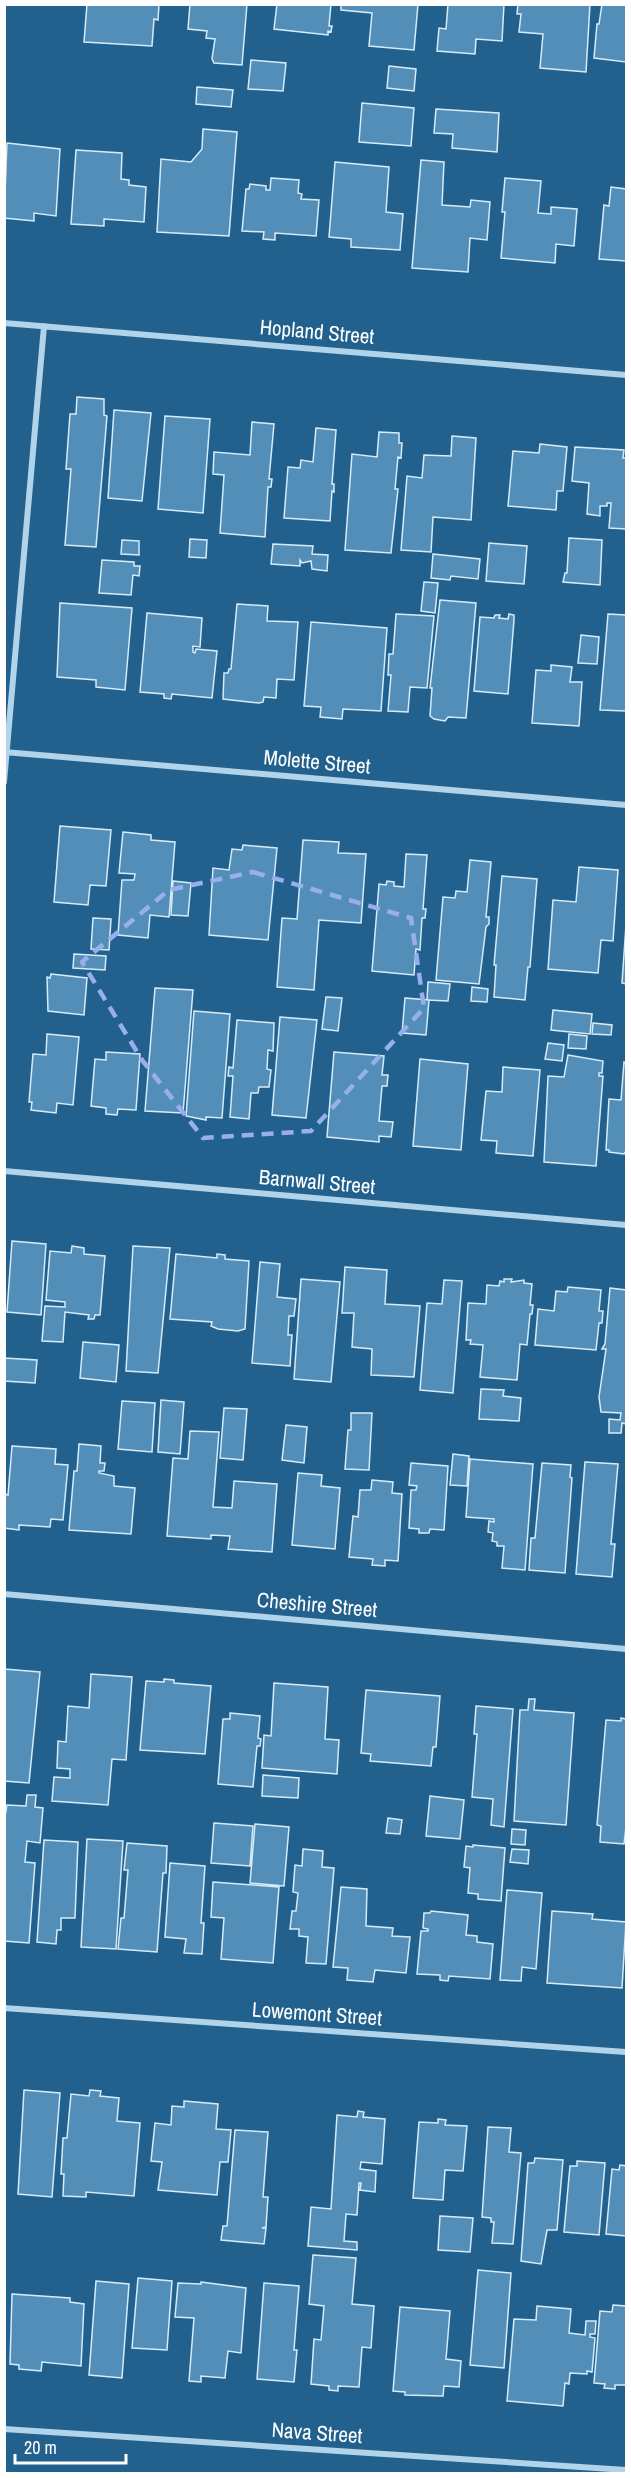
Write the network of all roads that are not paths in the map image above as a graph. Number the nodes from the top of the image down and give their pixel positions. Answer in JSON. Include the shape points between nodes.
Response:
{"nodes":[{"id":1,"x":4,"y":323,"type":"edge"},
{"id":2,"x":44,"y":326,"type":"junction"},
{"id":3,"x":627,"y":375,"type":"edge"},
{"id":4,"x":6,"y":752,"type":"edge"},
{"id":5,"x":4,"y":782,"type":"edge"},
{"id":6,"x":627,"y":805,"type":"edge"},
{"id":7,"x":4,"y":1171,"type":"edge"},
{"id":8,"x":627,"y":1225,"type":"edge"},
{"id":9,"x":4,"y":1594,"type":"edge"},
{"id":10,"x":627,"y":1649,"type":"edge"},
{"id":11,"x":4,"y":2008,"type":"edge"},
{"id":12,"x":627,"y":2052,"type":"edge"},
{"id":13,"x":4,"y":2429,"type":"edge"},
{"id":14,"x":627,"y":2469,"type":"edge"}],
"edges":[{"from":1,"to":2,"type":"street","name":"Hopland Street"},
{"from":2,"to":3,"type":"street","name":"Hopland Street"},
{"from":2,"to":4,"type":"street"},
{"from":4,"to":5,"type":"street"},
{"from":4,"to":6,"type":"street","name":"Molette Street"},
{"from":7,"to":8,"type":"street","name":"Barnwall Street"},
{"from":9,"to":10,"type":"street","name":"Cheshire Street"},
{"from":11,"to":12,"type":"street","name":"Lowemont Street"},
{"from":13,"to":14,"type":"street","name":"Nava Street"}]}
